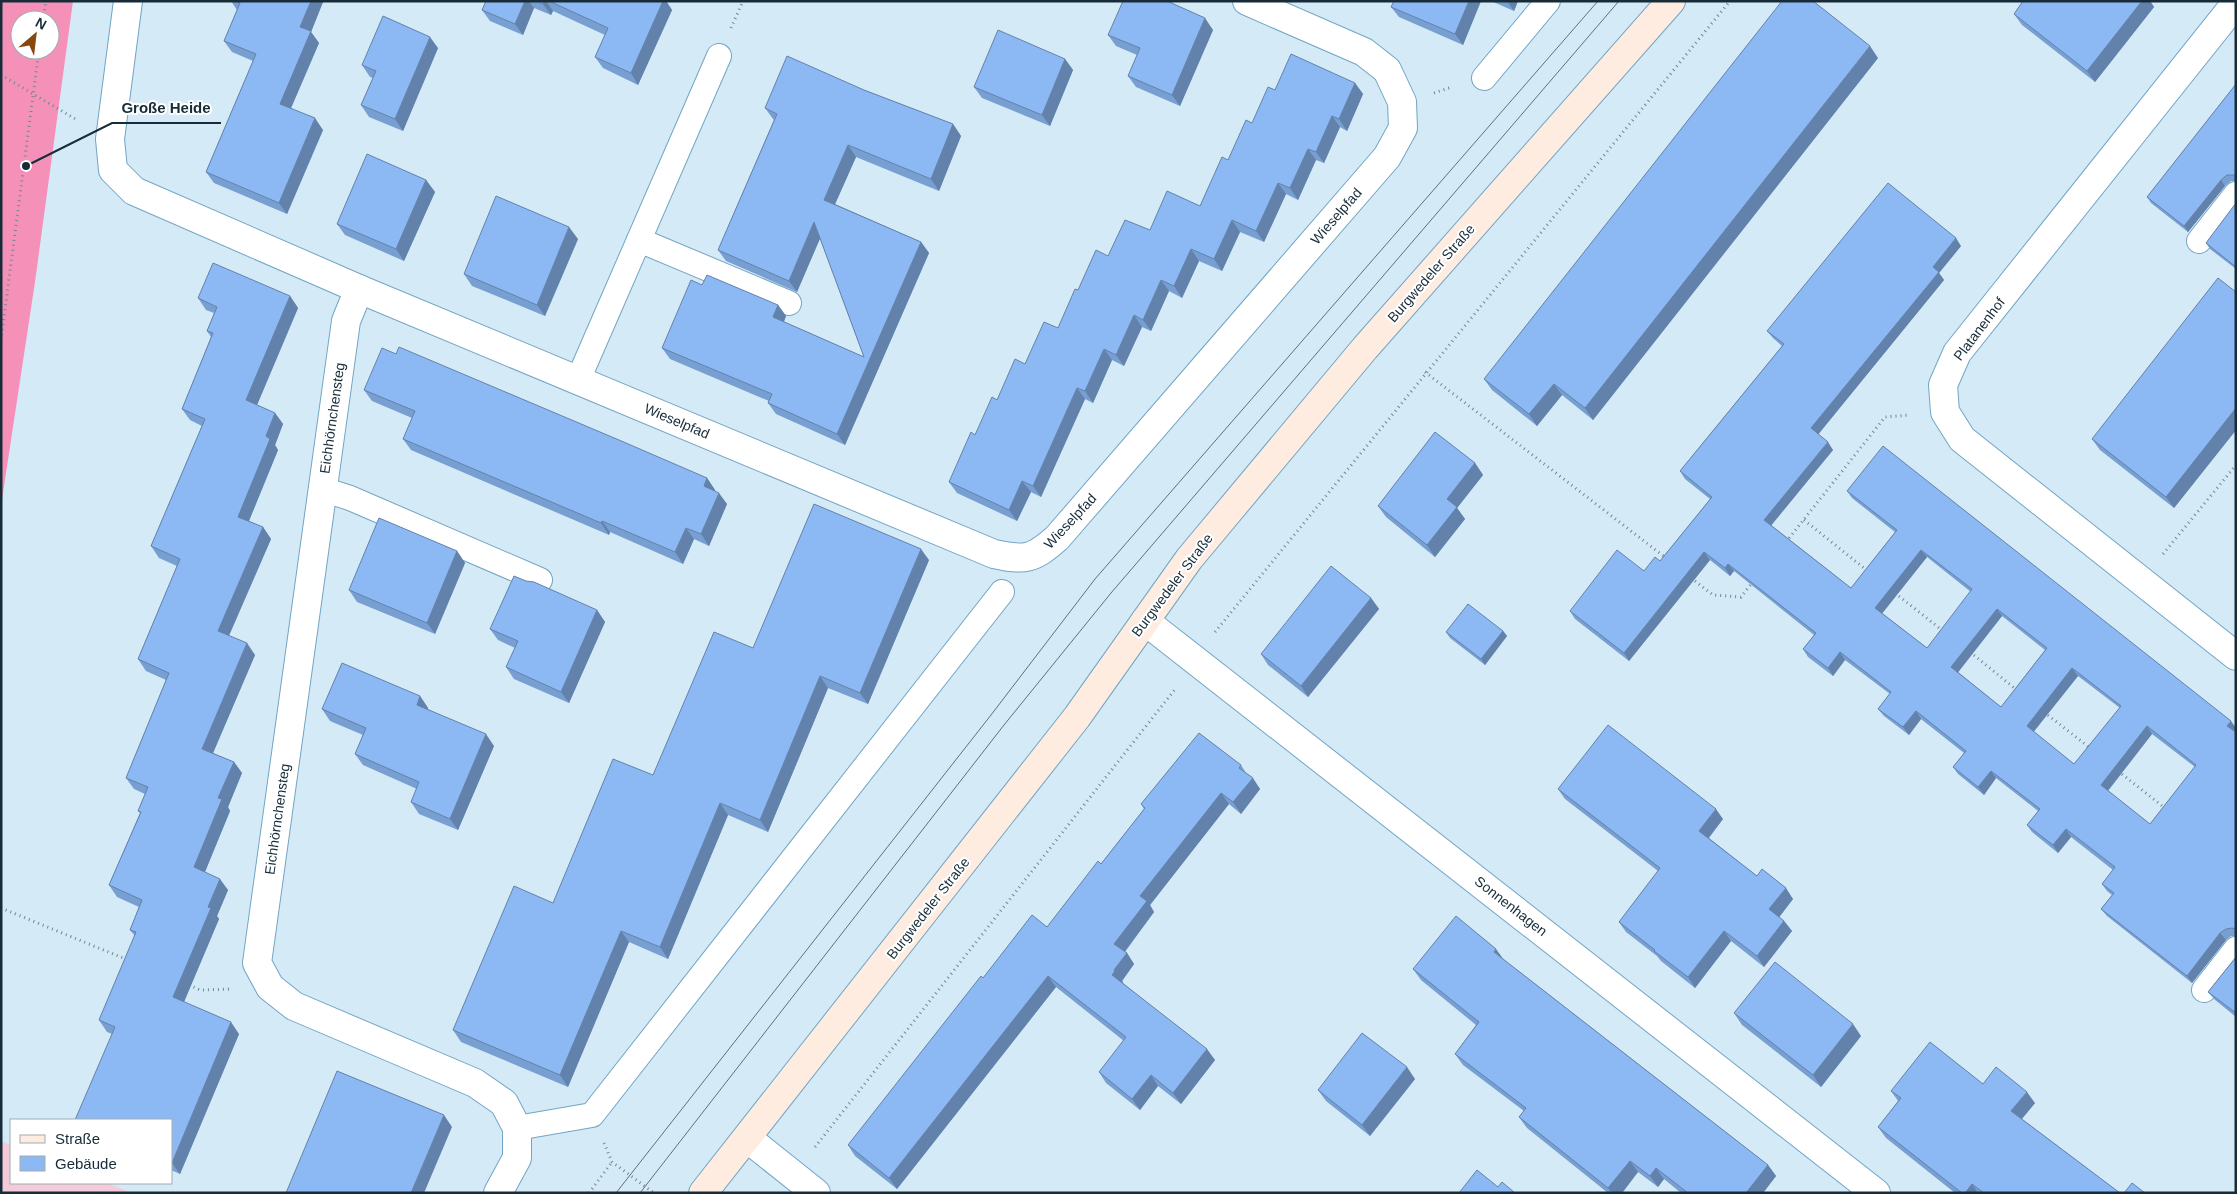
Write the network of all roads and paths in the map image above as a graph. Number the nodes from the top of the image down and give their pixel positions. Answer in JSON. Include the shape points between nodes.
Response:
{"nodes":[{"id":1,"x":128,"y":1,"type":"edge"},
{"id":2,"x":1247,"y":1,"type":"edge"},
{"id":3,"x":1548,"y":1,"type":"edge"},
{"id":4,"x":1671,"y":1,"type":"edge"},
{"id":5,"x":1730,"y":1,"type":"edge"},
{"id":6,"x":2236,"y":3,"type":"edge"},
{"id":7,"x":1285,"y":9,"type":"edge"},
{"id":8,"x":719,"y":56,"type":"dead end"},
{"id":9,"x":39,"y":60,"type":"edge"},
{"id":10,"x":1,"y":75,"type":"edge"},
{"id":11,"x":1484,"y":78,"type":"joint"},
{"id":12,"x":34,"y":94,"type":"junction"},
{"id":13,"x":1402,"y":102,"type":"junction"},
{"id":14,"x":110,"y":139,"type":"junction"},
{"id":15,"x":2236,"y":194,"type":"edge"},
{"id":16,"x":639,"y":240,"type":"junction"},
{"id":17,"x":2199,"y":241,"type":"dead end"},
{"id":18,"x":359,"y":289,"type":"junction"},
{"id":19,"x":789,"y":303,"type":"dead end"},
{"id":20,"x":1,"y":340,"type":"edge"},
{"id":21,"x":1425,"y":372,"type":"junction"},
{"id":22,"x":578,"y":380,"type":"junction"},
{"id":23,"x":1946,"y":412,"type":"junction"},
{"id":24,"x":2236,"y":466,"type":"edge"},
{"id":25,"x":322,"y":489,"type":"junction"},
{"id":26,"x":1804,"y":520,"type":"junction"},
{"id":27,"x":1785,"y":543,"type":"edge"},
{"id":28,"x":1666,"y":559,"type":"edge"},
{"id":29,"x":1874,"y":576,"type":"edge"},
{"id":30,"x":1690,"y":577,"type":"edge"},
{"id":31,"x":540,"y":580,"type":"dead end"},
{"id":32,"x":1754,"y":582,"type":"edge"},
{"id":33,"x":2141,"y":582,"type":"junction"},
{"id":34,"x":1890,"y":589,"type":"edge"},
{"id":35,"x":1002,"y":592,"type":"dead end"},
{"id":36,"x":1145,"y":621,"type":"junction"},
{"id":37,"x":1944,"y":632,"type":"edge"},
{"id":38,"x":1968,"y":651,"type":"edge"},
{"id":39,"x":2236,"y":656,"type":"edge"},
{"id":40,"x":1194,"y":658,"type":"junction"},
{"id":41,"x":2023,"y":694,"type":"edge"},
{"id":42,"x":2038,"y":707,"type":"edge"},
{"id":43,"x":2093,"y":750,"type":"edge"},
{"id":44,"x":2116,"y":769,"type":"edge"},
{"id":45,"x":2171,"y":813,"type":"edge"},
{"id":46,"x":1,"y":908,"type":"edge"},
{"id":47,"x":2236,"y":949,"type":"edge"},
{"id":48,"x":137,"y":964,"type":"edge"},
{"id":49,"x":182,"y":982,"type":"edge"},
{"id":50,"x":270,"y":987,"type":"junction"},
{"id":51,"x":2204,"y":990,"type":"dead end"},
{"id":52,"x":517,"y":1128,"type":"junction"},
{"id":53,"x":747,"y":1138,"type":"junction"},
{"id":54,"x":792,"y":1175,"type":"junction"},
{"id":55,"x":498,"y":1193,"type":"edge"},
{"id":56,"x":589,"y":1193,"type":"edge"},
{"id":57,"x":654,"y":1193,"type":"edge"},
{"id":58,"x":703,"y":1193,"type":"edge"},
{"id":59,"x":816,"y":1193,"type":"edge"},
{"id":60,"x":1876,"y":1193,"type":"edge"}],
"edges":[{"from":1,"to":14,"type":"street"},
{"from":2,"to":7,"type":"street"},
{"from":3,"to":11,"type":"lane"},
{"from":4,"to":36,"type":"main road","name":"Burgwedeler Straße","via":[[1358,356],[1189,559]]},
{"from":5,"to":21,"type":"path"},
{"from":6,"to":23,"type":"street","name":"Platanenhof","via":[[1958,354],[1943,385]]},
{"from":7,"to":13,"type":"street","via":[[1364,52],[1387,70]]},
{"from":8,"to":16,"type":"lane"},
{"from":9,"to":12,"type":"path"},
{"from":10,"to":12,"type":"path"},
{"from":11,"to":13,"type":"path"},
{"from":12,"to":14,"type":"path"},
{"from":12,"to":20,"type":"path"},
{"from":13,"to":22,"type":"street","name":"Wieselpfad","via":[[1403,128],[1387,157],[1057,538],[1040,553],[1018,560],[994,554]]},
{"from":14,"to":18,"type":"street","via":[[113,170],[134,191]]},
{"from":15,"to":17,"type":"lane"},
{"from":16,"to":19,"type":"lane"},
{"from":16,"to":22,"type":"lane"},
{"from":18,"to":22,"type":"street","name":"Wieselpfad"},
{"from":18,"to":25,"type":"street","name":"Eichhörnchensteg","via":[[346,321]]},
{"from":21,"to":28,"type":"path"},
{"from":21,"to":40,"type":"path"},
{"from":23,"to":26,"type":"path","via":[[1885,418]]},
{"from":23,"to":33,"type":"street","name":"Platanenhof","via":[[1962,439]]},
{"from":24,"to":33,"type":"path"},
{"from":25,"to":31,"type":"lane"},
{"from":25,"to":50,"type":"street","name":"Eichhörnchensteg","via":[[257,962]]},
{"from":26,"to":27,"type":"path"},
{"from":26,"to":29,"type":"path"},
{"from":30,"to":32,"type":"path","via":[[1713,595],[1741,597]]},
{"from":33,"to":39,"type":"street","name":"Platanenhof"},
{"from":34,"to":37,"type":"path"},
{"from":35,"to":52,"type":"lane","via":[[592,1114]]},
{"from":36,"to":40,"type":"street","name":"Sonnenhagen"},
{"from":36,"to":53,"type":"main road","name":"Burgwedeler Straße","via":[[1077,717]]},
{"from":38,"to":41,"type":"path"},
{"from":40,"to":54,"type":"path","via":[[1172,694]]},
{"from":40,"to":60,"type":"street","name":"Sonnenhagen"},
{"from":42,"to":43,"type":"path"},
{"from":44,"to":45,"type":"path"},
{"from":46,"to":48,"type":"path"},
{"from":47,"to":51,"type":"lane"},
{"from":49,"to":50,"type":"path","via":[[200,990]]},
{"from":50,"to":52,"type":"street","name":"Eichhörnchensteg","via":[[294,1006],[475,1083],[504,1104]]},
{"from":52,"to":55,"type":"street","name":"Eichhörnchensteg","via":[[517,1158]]},
{"from":53,"to":54,"type":"street"},
{"from":53,"to":58,"type":"main road","name":"Burgwedeler Straße"},
{"from":54,"to":59,"type":"street"},
{"from":56,"to":57,"type":"path","via":[[612,1162]]}]}
